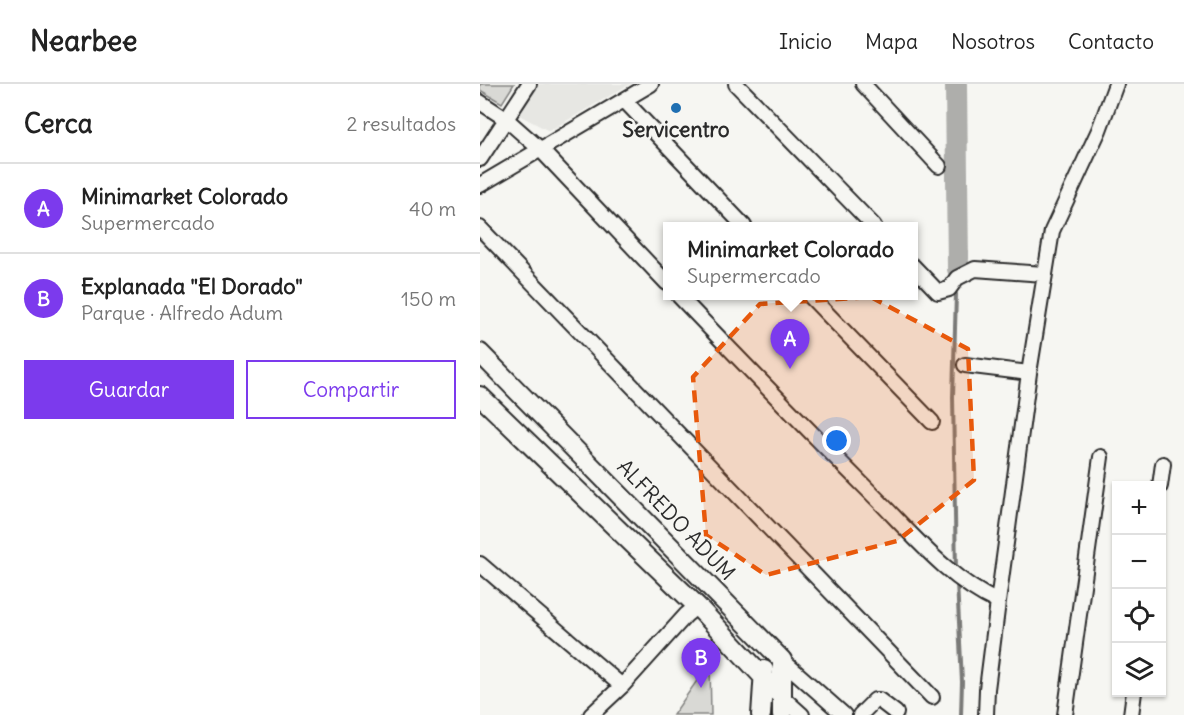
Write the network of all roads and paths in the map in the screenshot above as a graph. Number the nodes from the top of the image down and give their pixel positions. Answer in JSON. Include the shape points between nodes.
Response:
{"nodes":[{"id":1,"x":529,"y":84,"type":"edge"},
{"id":2,"x":651,"y":84,"type":"edge"},
{"id":3,"x":736,"y":84,"type":"edge"},
{"id":4,"x":863,"y":84,"type":"edge"},
{"id":5,"x":1116,"y":84,"type":"edge"},
{"id":6,"x":624,"y":100,"type":"junction"},
{"id":7,"x":480,"y":102,"type":"edge"},
{"id":8,"x":506,"y":119,"type":"junction"},
{"id":9,"x":541,"y":150,"type":"junction"},
{"id":10,"x":480,"y":159,"type":"edge"},
{"id":11,"x":939,"y":165,"type":"dead end"},
{"id":12,"x":480,"y":185,"type":"edge"},
{"id":13,"x":740,"y":222,"type":"edge"},
{"id":14,"x":870,"y":222,"type":"edge"},
{"id":15,"x":480,"y":228,"type":"edge"},
{"id":16,"x":918,"y":271,"type":"edge"},
{"id":17,"x":1044,"y":274,"type":"junction"},
{"id":18,"x":663,"y":279,"type":"edge"},
{"id":19,"x":683,"y":300,"type":"edge"},
{"id":20,"x":814,"y":300,"type":"edge"},
{"id":21,"x":480,"y":353,"type":"edge"},
{"id":22,"x":966,"y":365,"type":"dead end"},
{"id":23,"x":1029,"y":373,"type":"junction"},
{"id":24,"x":480,"y":396,"type":"edge"},
{"id":25,"x":933,"y":422,"type":"dead end"},
{"id":26,"x":1101,"y":457,"type":"dead end"},
{"id":27,"x":1163,"y":464,"type":"dead end"},
{"id":28,"x":1161,"y":481,"type":"edge"},
{"id":29,"x":480,"y":564,"type":"edge"},
{"id":30,"x":998,"y":602,"type":"junction"},
{"id":31,"x":697,"y":606,"type":"junction"},
{"id":32,"x":766,"y":644,"type":"junction"},
{"id":33,"x":782,"y":660,"type":"junction"},
{"id":34,"x":764,"y":675,"type":"junction"},
{"id":35,"x":622,"y":686,"type":"junction"},
{"id":36,"x":932,"y":697,"type":"dead end"},
{"id":37,"x":1133,"y":697,"type":"edge"},
{"id":38,"x":782,"y":706,"type":"edge"},
{"id":39,"x":896,"y":713,"type":"dead end"},
{"id":40,"x":591,"y":715,"type":"edge"},
{"id":41,"x":761,"y":715,"type":"edge"},
{"id":42,"x":802,"y":715,"type":"edge"},
{"id":43,"x":844,"y":715,"type":"edge"},
{"id":44,"x":860,"y":715,"type":"edge"},
{"id":45,"x":986,"y":715,"type":"edge"},
{"id":46,"x":1065,"y":715,"type":"edge"},
{"id":47,"x":1131,"y":715,"type":"edge"}],
"edges":[{"from":1,"to":8,"type":"street"},
{"from":2,"to":6,"type":"street"},
{"from":3,"to":14,"type":"street"},
{"from":4,"to":11,"type":"street"},
{"from":5,"to":17,"type":"street","via":[[1052,231]]},
{"from":6,"to":9,"type":"street"},
{"from":6,"to":13,"type":"street"},
{"from":7,"to":8,"type":"street"},
{"from":8,"to":9,"type":"street"},
{"from":8,"to":10,"type":"street"},
{"from":9,"to":12,"type":"street"},
{"from":9,"to":18,"type":"street"},
{"from":15,"to":36,"type":"street"},
{"from":16,"to":17,"type":"street","via":[[938,292],[949,290],[957,278],[975,269]]},
{"from":17,"to":23,"type":"street"},
{"from":19,"to":30,"type":"street","via":[[950,572]]},
{"from":20,"to":25,"type":"street"},
{"from":21,"to":32,"type":"main road","name":"ALFREDO ADUM"},
{"from":22,"to":23,"type":"street"},
{"from":23,"to":30,"type":"street"},
{"from":24,"to":31,"type":"main road"},
{"from":26,"to":46,"type":"street"},
{"from":27,"to":28,"type":"street"},
{"from":29,"to":35,"type":"street"},
{"from":30,"to":45,"type":"street"},
{"from":31,"to":34,"type":"main road"},
{"from":31,"to":35,"type":"street"},
{"from":32,"to":33,"type":"main road","name":"ALFREDO ADUM"},
{"from":32,"to":34,"type":"main road"},
{"from":33,"to":38,"type":"main road"},
{"from":33,"to":43,"type":"street","name":"ALFREDO ADUM"},
{"from":34,"to":38,"type":"main road"},
{"from":34,"to":41,"type":"main road"},
{"from":35,"to":40,"type":"street"},
{"from":37,"to":47,"type":"street"},
{"from":38,"to":42,"type":"street"},
{"from":39,"to":44,"type":"street","via":[[874,700]]}]}
